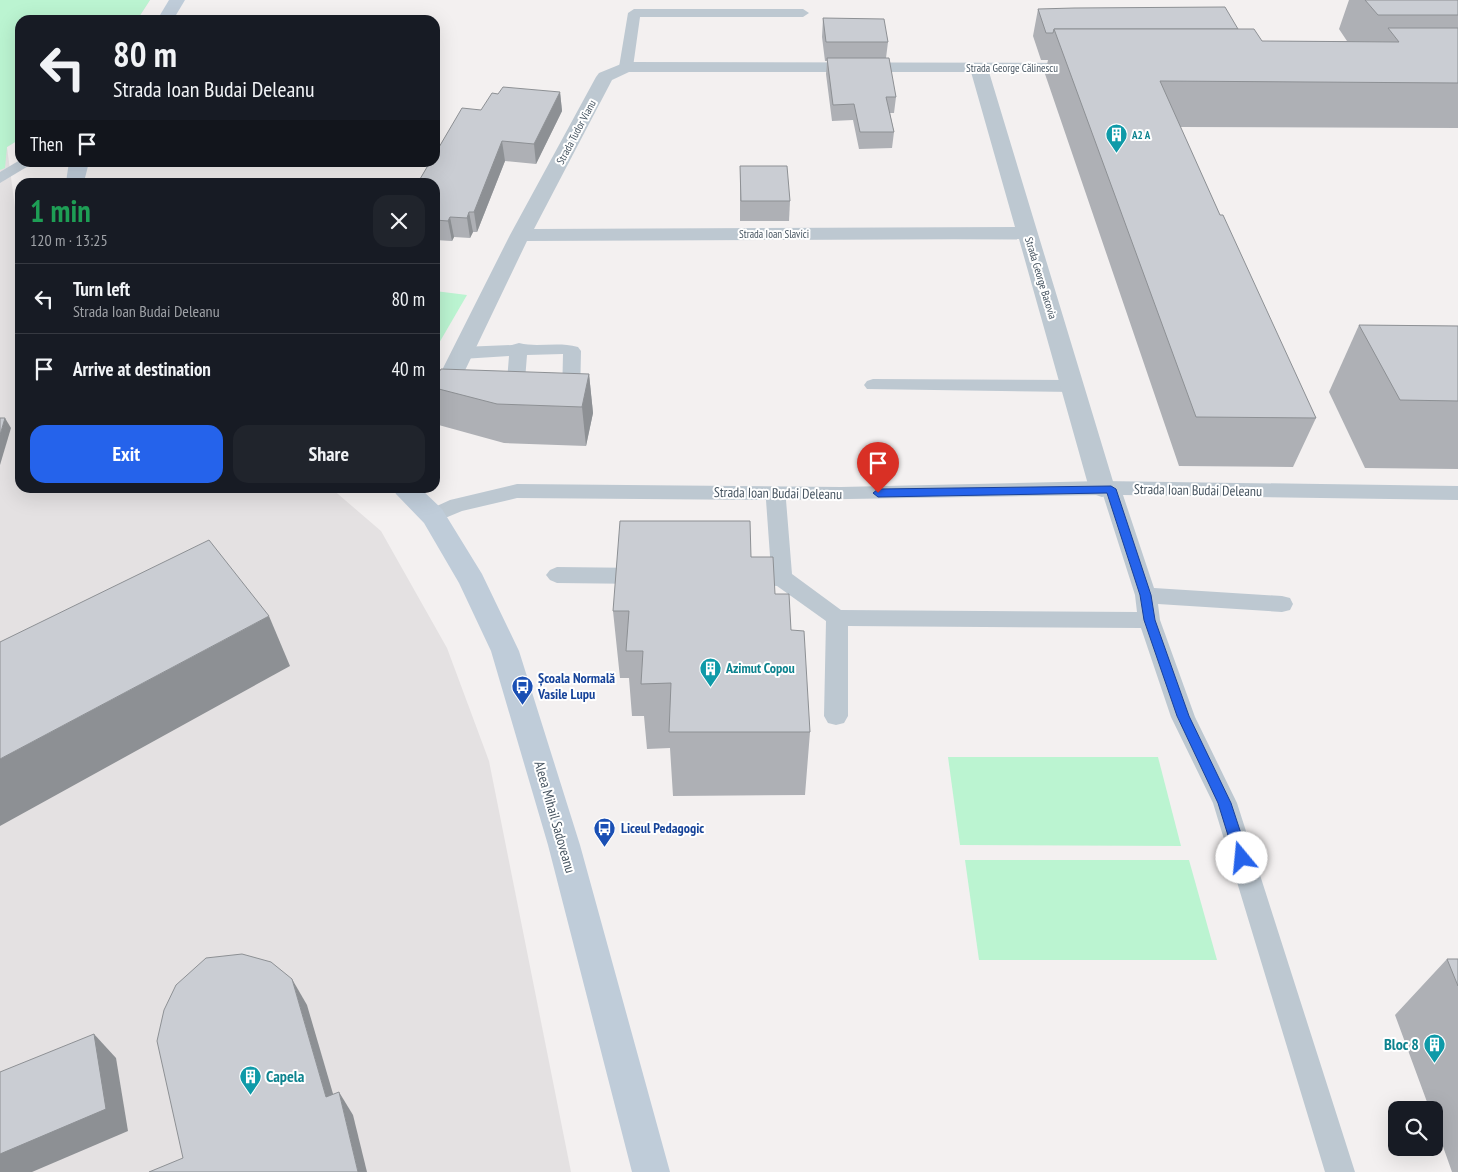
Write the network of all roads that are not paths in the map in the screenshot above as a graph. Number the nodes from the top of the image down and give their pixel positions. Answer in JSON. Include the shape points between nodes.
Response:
{"nodes":[{"id":1,"x":177,"y":0,"type":"edge"},
{"id":2,"x":804,"y":13,"type":"dead end"},
{"id":3,"x":168,"y":15,"type":"edge"},
{"id":4,"x":1098,"y":67,"type":"edge"},
{"id":5,"x":626,"y":68,"type":"junction"},
{"id":6,"x":978,"y":68,"type":"junction"},
{"id":7,"x":19,"y":167,"type":"edge"},
{"id":8,"x":0,"y":178,"type":"edge"},
{"id":9,"x":1027,"y":233,"type":"junction"},
{"id":10,"x":520,"y":235,"type":"junction"},
{"id":11,"x":518,"y":348,"type":"junction"},
{"id":12,"x":462,"y":353,"type":"junction"},
{"id":13,"x":873,"y":385,"type":"dead end"},
{"id":14,"x":1074,"y":386,"type":"junction"},
{"id":15,"x":515,"y":393,"type":"edge"},
{"id":16,"x":440,"y":398,"type":"edge"},
{"id":17,"x":571,"y":398,"type":"edge"},
{"id":18,"x":1107,"y":489,"type":"junction"},
{"id":19,"x":775,"y":492,"type":"junction"},
{"id":20,"x":410,"y":493,"type":"edge"},
{"id":21,"x":1458,"y":493,"type":"edge"},
{"id":22,"x":433,"y":516,"type":"junction"},
{"id":23,"x":557,"y":575,"type":"dead end"},
{"id":24,"x":664,"y":576,"type":"edge"},
{"id":25,"x":723,"y":577,"type":"edge"},
{"id":26,"x":782,"y":578,"type":"junction"},
{"id":27,"x":1146,"y":595,"type":"junction"},
{"id":28,"x":1282,"y":604,"type":"dead end"},
{"id":29,"x":837,"y":618,"type":"junction"},
{"id":30,"x":1149,"y":620,"type":"junction"},
{"id":31,"x":836,"y":716,"type":"dead end"},
{"id":32,"x":650,"y":1172,"type":"edge"},
{"id":33,"x":1340,"y":1172,"type":"edge"}],
"edges":[{"from":1,"to":3,"type":"main road"},
{"from":2,"to":5,"type":"lane","via":[[634,13]]},
{"from":4,"to":6,"type":"street","name":"Strada George Călinescu"},
{"from":5,"to":6,"type":"street","name":"Strada George Călinescu"},
{"from":5,"to":10,"type":"street","name":"Strada Tudor Vianu","via":[[605,77]]},
{"from":6,"to":9,"type":"street","name":"Strada George Bacovia"},
{"from":7,"to":8,"type":"lane"},
{"from":9,"to":10,"type":"street","name":"Strada Ioan Slavici"},
{"from":9,"to":14,"type":"street","name":"Strada George Bacovia"},
{"from":10,"to":12,"type":"street","name":"Strada Tudor Vianu"},
{"from":11,"to":12,"type":"lane"},
{"from":11,"to":15,"type":"lane"},
{"from":11,"to":17,"type":"lane","via":[[562,348],[572,352]]},
{"from":12,"to":16,"type":"street","name":"Strada Tudor Vianu"},
{"from":13,"to":14,"type":"lane"},
{"from":14,"to":18,"type":"street","name":"Strada George Bacovia"},
{"from":18,"to":19,"type":"lane","name":"Strada Ioan Budai Deleanu","via":[[841,494]]},
{"from":18,"to":21,"type":"lane","name":"Strada Ioan Budai Deleanu"},
{"from":18,"to":27,"type":"lane"},
{"from":19,"to":22,"type":"lane","name":"Strada Ioan Budai Deleanu","via":[[517,491],[458,505]]},
{"from":19,"to":26,"type":"lane"},
{"from":20,"to":22,"type":"main road","name":"Aleea Mihail Sadoveanu"},
{"from":22,"to":32,"type":"main road","name":"Aleea Mihail Sadoveanu","via":[[472,581],[505,651],[564,845]]},
{"from":23,"to":24,"type":"lane"},
{"from":25,"to":26,"type":"lane"},
{"from":26,"to":29,"type":"lane"},
{"from":27,"to":28,"type":"lane"},
{"from":27,"to":30,"type":"lane"},
{"from":29,"to":30,"type":"lane"},
{"from":29,"to":31,"type":"lane"},
{"from":30,"to":33,"type":"lane","via":[[1183,716],[1225,803]]}]}
